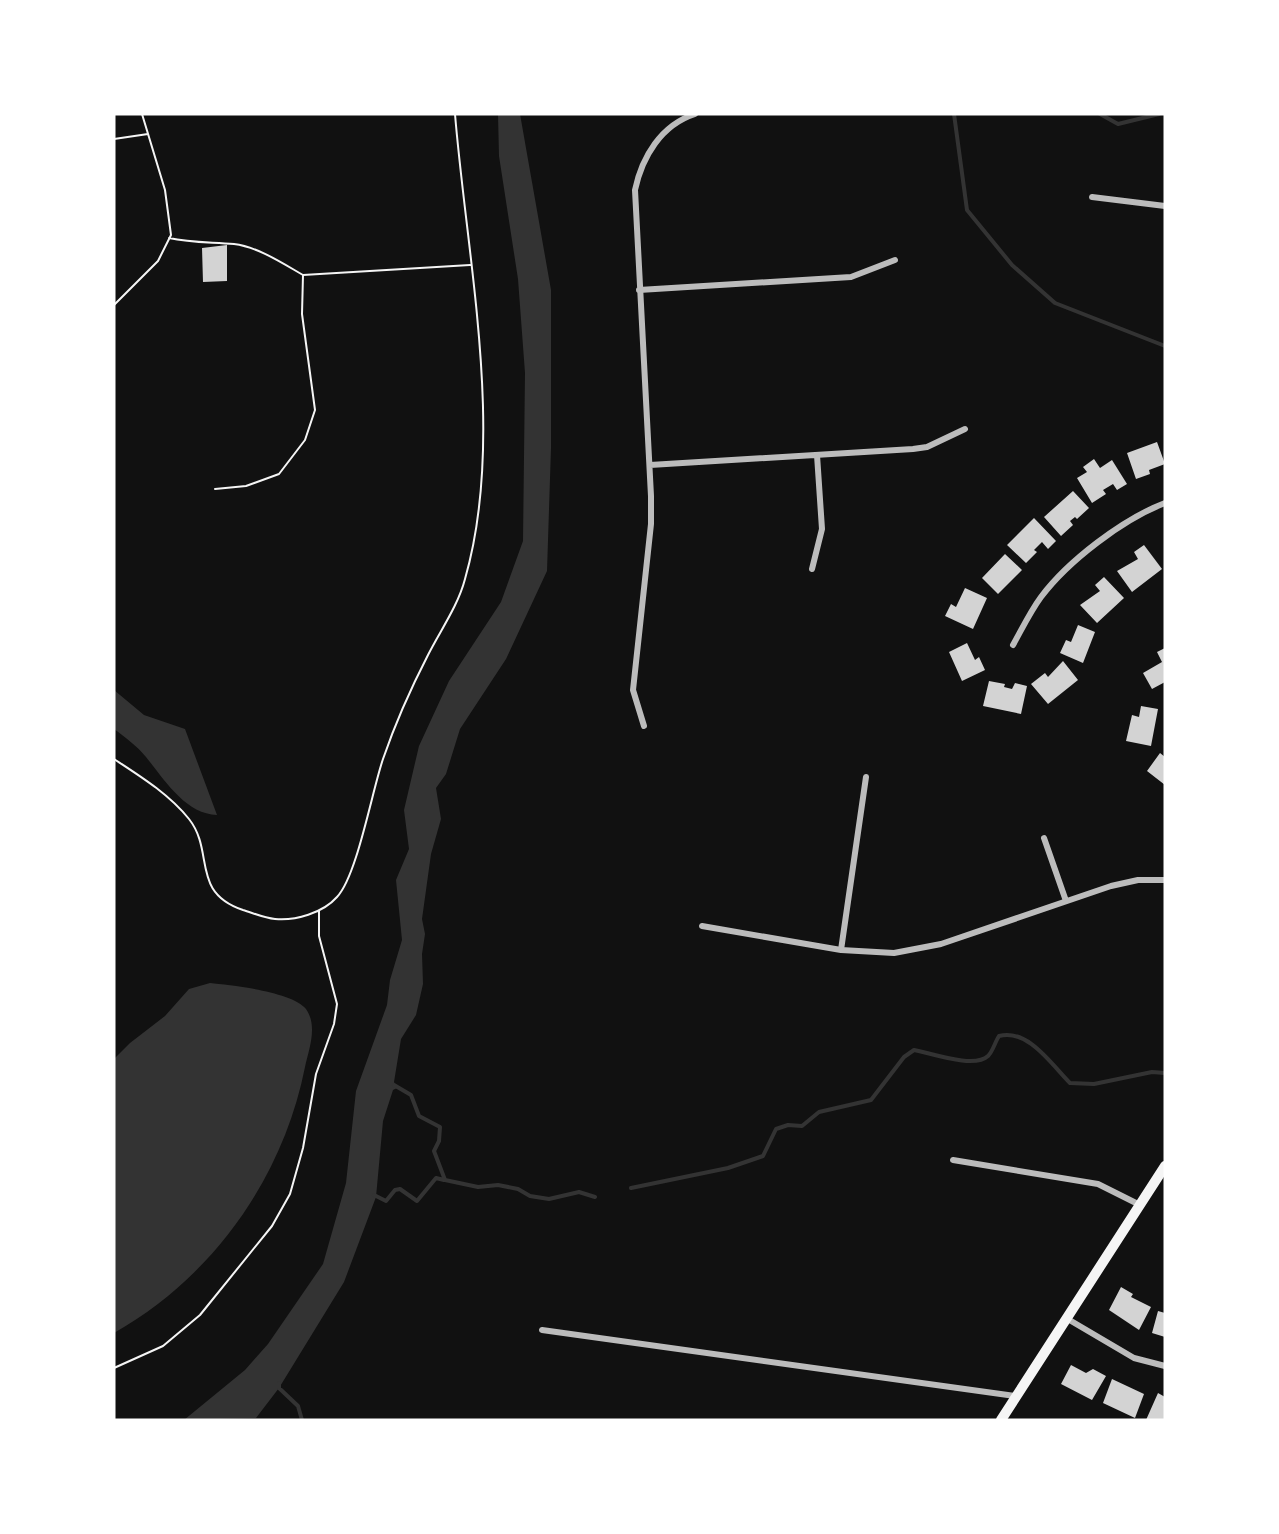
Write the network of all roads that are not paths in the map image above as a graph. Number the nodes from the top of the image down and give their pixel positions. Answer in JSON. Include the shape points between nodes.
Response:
{"nodes":[{"id":1,"x":695,"y":114,"type":"edge"},
{"id":2,"x":1092,"y":197,"type":"dead end"},
{"id":3,"x":1165,"y":206,"type":"edge"},
{"id":4,"x":895,"y":260,"type":"dead end"},
{"id":5,"x":639,"y":290,"type":"junction"},
{"id":6,"x":965,"y":429,"type":"dead end"},
{"id":7,"x":817,"y":455,"type":"junction"},
{"id":8,"x":650,"y":465,"type":"junction"},
{"id":9,"x":1165,"y":503,"type":"edge"},
{"id":10,"x":812,"y":569,"type":"dead end"},
{"id":11,"x":1013,"y":645,"type":"dead end"},
{"id":12,"x":644,"y":726,"type":"dead end"},
{"id":13,"x":866,"y":777,"type":"dead end"},
{"id":14,"x":1044,"y":838,"type":"dead end"},
{"id":15,"x":1165,"y":880,"type":"edge"},
{"id":16,"x":1066,"y":901,"type":"junction"},
{"id":17,"x":702,"y":926,"type":"dead end"},
{"id":18,"x":841,"y":950,"type":"junction"},
{"id":19,"x":953,"y":1160,"type":"dead end"},
{"id":20,"x":1165,"y":1166,"type":"edge"},
{"id":21,"x":1140,"y":1205,"type":"junction"},
{"id":22,"x":1065,"y":1318,"type":"junction"},
{"id":23,"x":542,"y":1330,"type":"dead end"},
{"id":24,"x":1165,"y":1366,"type":"edge"},
{"id":25,"x":1015,"y":1396,"type":"junction"},
{"id":26,"x":1001,"y":1420,"type":"edge"}],
"edges":[{"from":1,"to":5,"type":"street","via":[[672,126],[657,140],[639,173],[634,201]]},
{"from":2,"to":3,"type":"street"},
{"from":4,"to":5,"type":"street","via":[[851,277]]},
{"from":5,"to":8,"type":"street"},
{"from":6,"to":7,"type":"street","via":[[927,447]]},
{"from":7,"to":8,"type":"street"},
{"from":7,"to":10,"type":"street","via":[[822,530]]},
{"from":8,"to":12,"type":"street","via":[[651,524],[633,690]]},
{"from":9,"to":11,"type":"street","via":[[1125,521],[1066,572],[1040,598]]},
{"from":13,"to":18,"type":"street"},
{"from":14,"to":16,"type":"street"},
{"from":15,"to":16,"type":"street","via":[[1126,882]]},
{"from":16,"to":18,"type":"street","via":[[926,949],[874,954]]},
{"from":17,"to":18,"type":"street"},
{"from":19,"to":21,"type":"street","via":[[1098,1184]]},
{"from":20,"to":21,"type":"main road"},
{"from":21,"to":22,"type":"main road"},
{"from":22,"to":24,"type":"street","via":[[1134,1358]]},
{"from":22,"to":25,"type":"main road"},
{"from":23,"to":25,"type":"street"},
{"from":25,"to":26,"type":"main road"}]}
